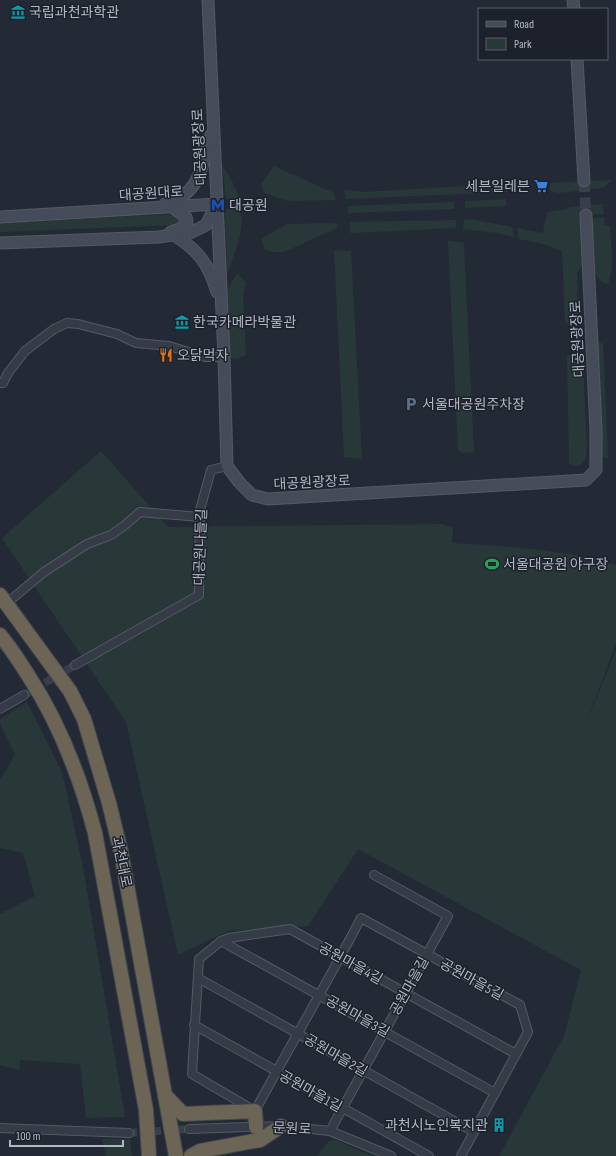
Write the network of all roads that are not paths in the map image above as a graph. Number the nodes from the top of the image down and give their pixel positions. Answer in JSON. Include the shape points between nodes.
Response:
{"nodes":[{"id":1,"x":208,"y":0,"type":"edge"},
{"id":2,"x":577,"y":60,"type":"edge"},
{"id":3,"x":213,"y":128,"type":"junction"},
{"id":4,"x":584,"y":181,"type":"tunnel mouth"},
{"id":5,"x":217,"y":204,"type":"junction"},
{"id":6,"x":171,"y":206,"type":"junction"},
{"id":7,"x":145,"y":209,"type":"junction"},
{"id":8,"x":586,"y":215,"type":"tunnel mouth"},
{"id":9,"x":0,"y":217,"type":"edge"},
{"id":10,"x":174,"y":235,"type":"junction"},
{"id":11,"x":160,"y":237,"type":"junction"},
{"id":12,"x":0,"y":243,"type":"edge"},
{"id":13,"x":222,"y":310,"type":"junction"},
{"id":14,"x":224,"y":357,"type":"junction"},
{"id":15,"x":0,"y":383,"type":"edge"},
{"id":16,"x":227,"y":466,"type":"junction"},
{"id":17,"x":200,"y":517,"type":"junction"},
{"id":18,"x":3,"y":600,"type":"edge"},
{"id":19,"x":0,"y":635,"type":"edge"},
{"id":20,"x":75,"y":665,"type":"tunnel mouth"},
{"id":21,"x":24,"y":695,"type":"tunnel mouth"},
{"id":22,"x":0,"y":709,"type":"edge"},
{"id":23,"x":374,"y":875,"type":"dead end"},
{"id":24,"x":221,"y":941,"type":"junction"},
{"id":25,"x":427,"y":954,"type":"junction"},
{"id":26,"x":341,"y":957,"type":"junction"},
{"id":27,"x":198,"y":978,"type":"junction"},
{"id":28,"x":406,"y":992,"type":"junction"},
{"id":29,"x":319,"y":994,"type":"junction"},
{"id":30,"x":194,"y":1025,"type":"junction"},
{"id":31,"x":385,"y":1031,"type":"junction"},
{"id":32,"x":298,"y":1033,"type":"junction"},
{"id":33,"x":516,"y":1054,"type":"junction"},
{"id":34,"x":363,"y":1070,"type":"junction"},
{"id":35,"x":276,"y":1072,"type":"junction"},
{"id":36,"x":495,"y":1093,"type":"junction"},
{"id":37,"x":165,"y":1095,"type":"junction"},
{"id":38,"x":342,"y":1108,"type":"junction"},
{"id":39,"x":255,"y":1111,"type":"junction"},
{"id":40,"x":281,"y":1126,"type":"junction"},
{"id":41,"x":256,"y":1127,"type":"junction"},
{"id":42,"x":0,"y":1128,"type":"edge"},
{"id":43,"x":188,"y":1130,"type":"tunnel mouth"},
{"id":44,"x":330,"y":1131,"type":"junction"},
{"id":45,"x":474,"y":1132,"type":"junction"},
{"id":46,"x":130,"y":1133,"type":"tunnel mouth"},
{"id":47,"x":149,"y":1156,"type":"edge"},
{"id":48,"x":176,"y":1156,"type":"edge"},
{"id":49,"x":191,"y":1156,"type":"edge"},
{"id":50,"x":391,"y":1156,"type":"edge"},
{"id":51,"x":429,"y":1156,"type":"edge"},
{"id":52,"x":461,"y":1156,"type":"edge"}],
"edges":[{"from":1,"to":3,"type":"street","name":"대공원광장로"},
{"from":2,"to":4,"type":"street"},
{"from":3,"to":5,"type":"street","name":"대공원광장로"},
{"from":3,"to":7,"type":"street","via":[[199,177],[189,192],[171,202]]},
{"from":5,"to":6,"type":"street","name":"대공원대로"},
{"from":5,"to":10,"type":"street","via":[[206,225],[192,232]]},
{"from":5,"to":13,"type":"street","name":"대공원광장로"},
{"from":6,"to":7,"type":"street","name":"대공원대로"},
{"from":6,"to":11,"type":"street","via":[[186,217],[187,222],[180,229]]},
{"from":7,"to":9,"type":"street","name":"대공원대로"},
{"from":8,"to":16,"type":"street","name":"대공원광장로","via":[[596,470],[586,480],[268,500],[252,495]]},
{"from":10,"to":11,"type":"street"},
{"from":10,"to":13,"type":"street","via":[[194,249],[211,273]]},
{"from":11,"to":12,"type":"street"},
{"from":13,"to":14,"type":"street","name":"대공원광장로"},
{"from":14,"to":15,"type":"street","via":[[205,357],[169,346],[136,343],[117,334],[67,323],[54,329],[26,351],[3,383]]},
{"from":14,"to":16,"type":"street","name":"대공원광장로"},
{"from":16,"to":17,"type":"street","name":"대공원나들길","via":[[211,470]]},
{"from":17,"to":18,"type":"street","via":[[140,512],[110,535],[87,544]]},
{"from":17,"to":20,"type":"street","name":"대공원나들길","via":[[199,595]]},
{"from":18,"to":37,"type":"highway","name":"과천대로","via":[[70,691],[84,719],[121,852]]},
{"from":19,"to":47,"type":"highway","name":"과천대로","via":[[10,646],[50,712],[86,797],[95,833],[146,1110]]},
{"from":21,"to":22,"type":"street"},
{"from":23,"to":25,"type":"street","name":"공원마을길","via":[[448,916]]},
{"from":24,"to":26,"type":"street","name":"공원마을4길","via":[[290,929]]},
{"from":24,"to":27,"type":"street","via":[[199,960]]},
{"from":24,"to":29,"type":"street","name":"공원마을3길"},
{"from":25,"to":26,"type":"street","name":"공원마을5길","via":[[361,918]]},
{"from":25,"to":28,"type":"street","name":"공원마을길"},
{"from":25,"to":33,"type":"street","name":"공원마을5길","via":[[520,1005],[528,1032]]},
{"from":26,"to":28,"type":"street","name":"공원마을4길"},
{"from":26,"to":29,"type":"street"},
{"from":27,"to":30,"type":"street"},
{"from":27,"to":32,"type":"street","name":"공원마을2길"},
{"from":28,"to":31,"type":"street","name":"공원마을길"},
{"from":28,"to":33,"type":"street","name":"공원마을4길"},
{"from":29,"to":31,"type":"street","name":"공원마을3길"},
{"from":29,"to":32,"type":"street"},
{"from":30,"to":35,"type":"street","name":"공원마을1길"},
{"from":30,"to":39,"type":"street","via":[[192,1074]]},
{"from":31,"to":34,"type":"street","name":"공원마을길"},
{"from":31,"to":36,"type":"street","name":"공원마을3길"},
{"from":32,"to":34,"type":"street","name":"공원마을2길"},
{"from":32,"to":35,"type":"street"},
{"from":33,"to":36,"type":"street"},
{"from":34,"to":38,"type":"street","name":"공원마을길"},
{"from":34,"to":45,"type":"street","name":"공원마을2길"},
{"from":35,"to":38,"type":"street","name":"공원마을1길"},
{"from":35,"to":39,"type":"street"},
{"from":36,"to":45,"type":"street"},
{"from":37,"to":39,"type":"highway","via":[[183,1114]]},
{"from":37,"to":48,"type":"highway","name":"과천대로"},
{"from":38,"to":44,"type":"street","name":"공원마을길"},
{"from":38,"to":51,"type":"street","name":"공원마을1길"},
{"from":39,"to":41,"type":"highway"},
{"from":40,"to":41,"type":"street","name":"문원로"},
{"from":40,"to":44,"type":"street","name":"문원로"},
{"from":40,"to":49,"type":"highway","via":[[260,1140],[200,1150]]},
{"from":41,"to":43,"type":"street","name":"문원로"},
{"from":42,"to":46,"type":"street"},
{"from":44,"to":50,"type":"street","name":"문원로"},
{"from":45,"to":52,"type":"street"}]}
